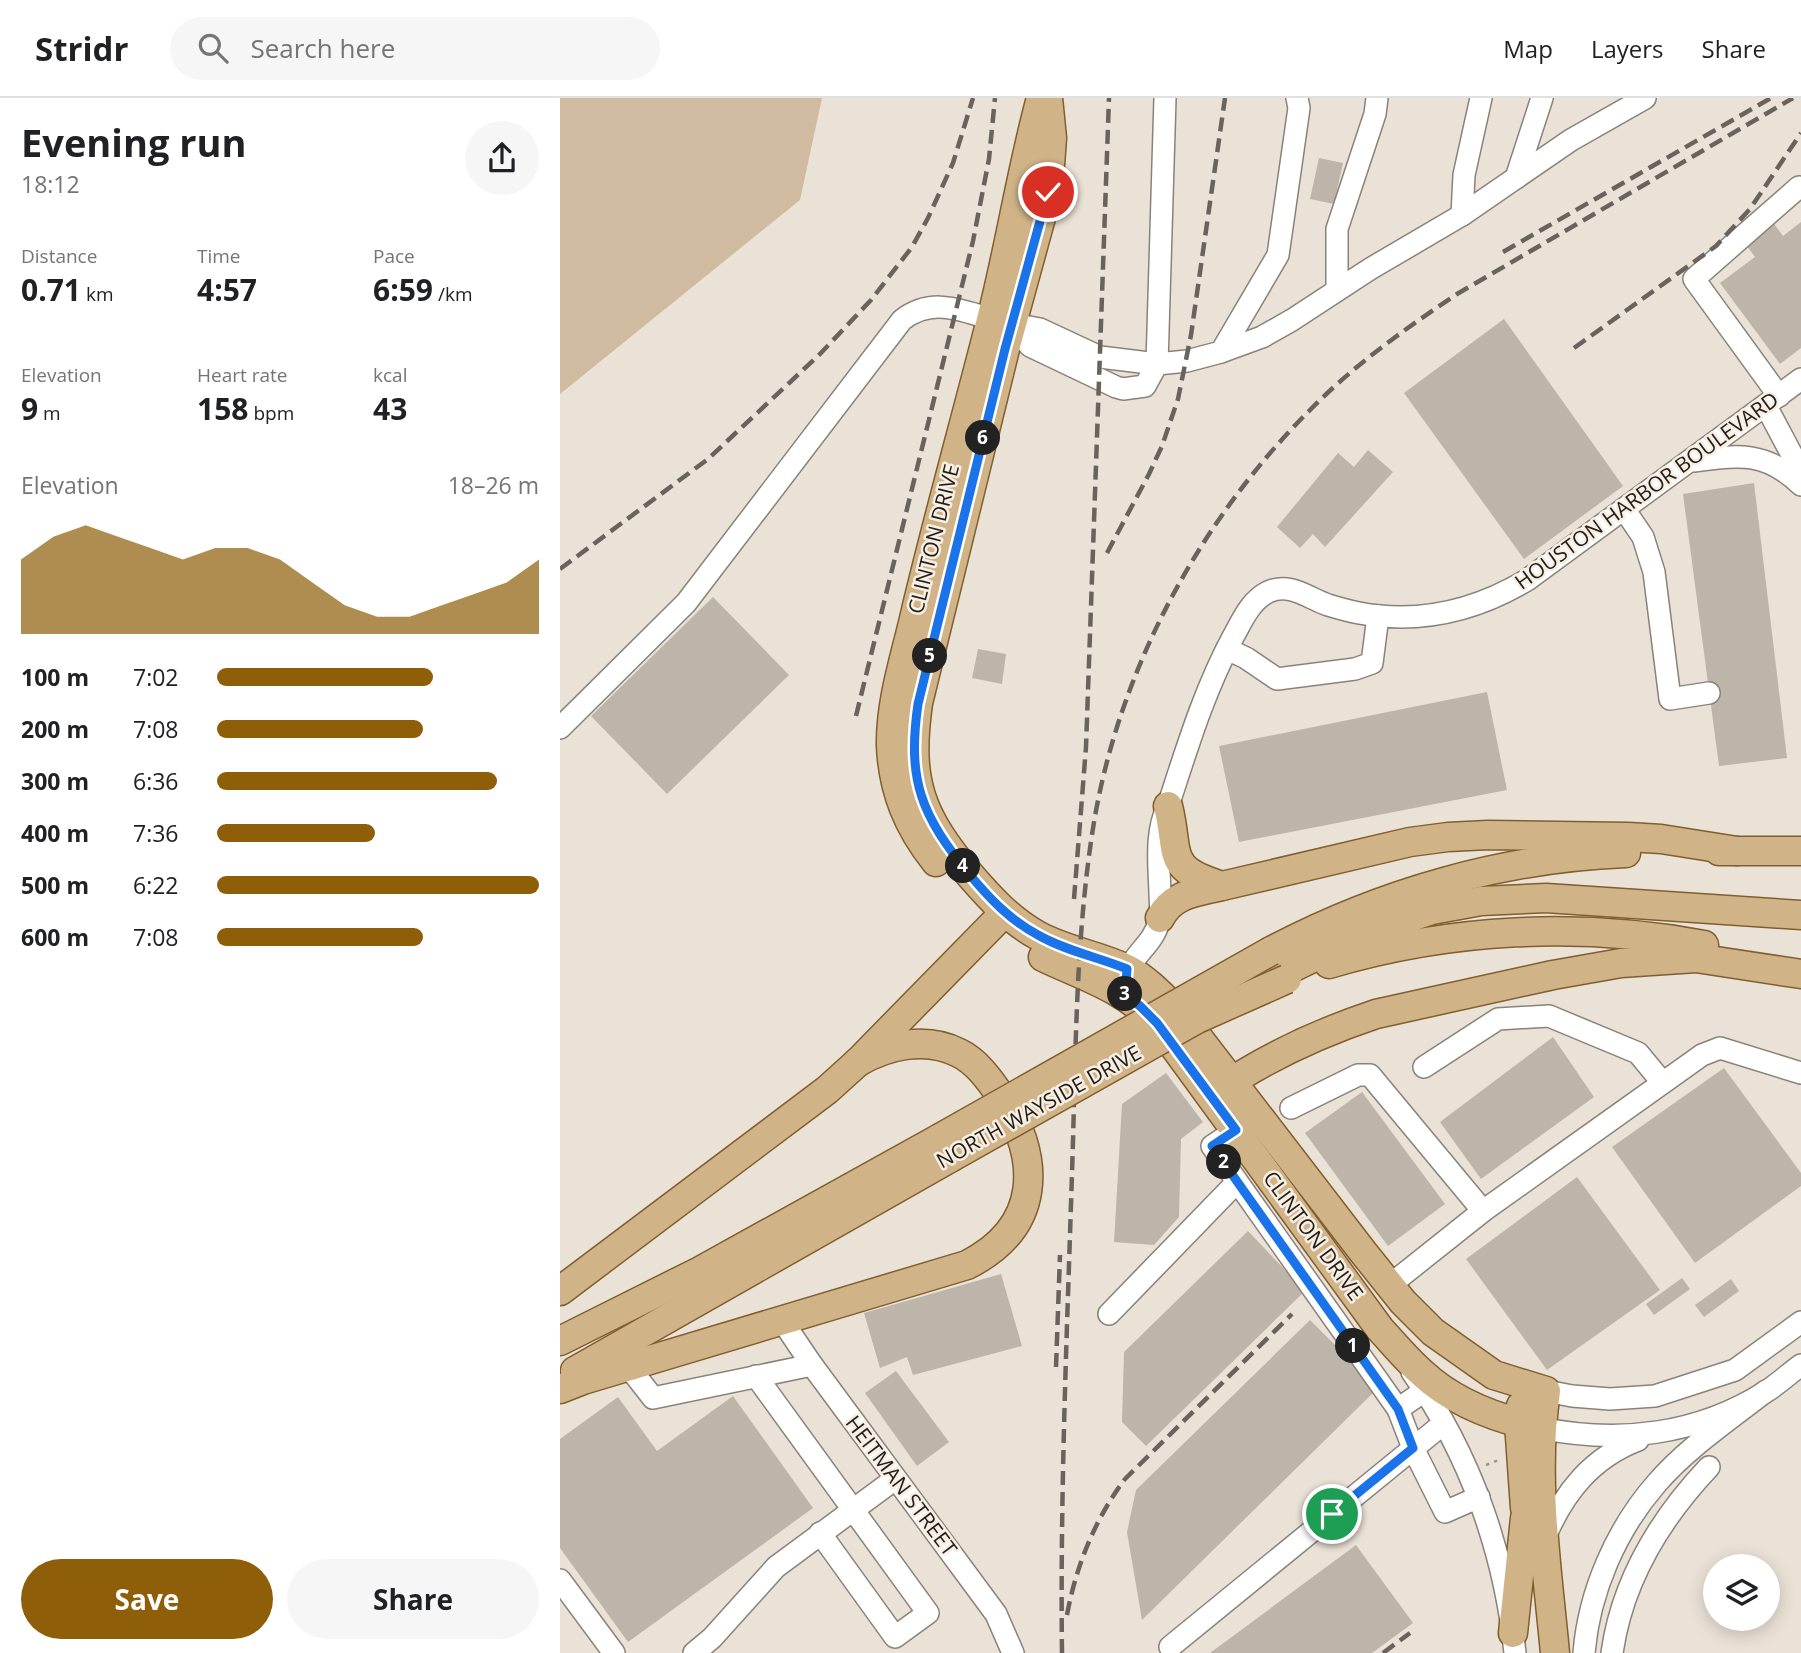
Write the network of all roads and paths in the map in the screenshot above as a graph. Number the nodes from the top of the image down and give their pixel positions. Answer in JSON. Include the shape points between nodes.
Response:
{"nodes":[{"id":1,"x":1041,"y":98,"type":"edge"},
{"id":2,"x":1048,"y":98,"type":"edge"},
{"id":3,"x":1165,"y":98,"type":"edge"},
{"id":4,"x":1297,"y":98,"type":"edge"},
{"id":5,"x":1377,"y":98,"type":"edge"},
{"id":6,"x":1481,"y":98,"type":"edge"},
{"id":7,"x":1542,"y":98,"type":"edge"},
{"id":8,"x":1645,"y":98,"type":"edge"},
{"id":9,"x":1516,"y":178,"type":"junction"},
{"id":10,"x":1799,"y":187,"type":"dead end"},
{"id":11,"x":1462,"y":215,"type":"junction"},
{"id":12,"x":1337,"y":290,"type":"junction"},
{"id":13,"x":1002,"y":321,"type":"junction"},
{"id":14,"x":1221,"y":352,"type":"junction"},
{"id":15,"x":1157,"y":363,"type":"junction"},
{"id":16,"x":1801,"y":379,"type":"edge"},
{"id":17,"x":1772,"y":401,"type":"junction"},
{"id":18,"x":1689,"y":461,"type":"junction"},
{"id":19,"x":1800,"y":473,"type":"edge"},
{"id":20,"x":1624,"y":509,"type":"junction"},
{"id":21,"x":1378,"y":616,"type":"junction"},
{"id":22,"x":1227,"y":649,"type":"junction"},
{"id":23,"x":1709,"y":693,"type":"dead end"},
{"id":24,"x":560,"y":728,"type":"edge"},
{"id":25,"x":1168,"y":806,"type":"junction"},
{"id":26,"x":1737,"y":851,"type":"junction"},
{"id":27,"x":1801,"y":851,"type":"edge"},
{"id":28,"x":1222,"y":886,"type":"junction"},
{"id":29,"x":1801,"y":915,"type":"edge"},
{"id":30,"x":1160,"y":918,"type":"junction"},
{"id":31,"x":998,"y":919,"type":"junction"},
{"id":32,"x":1752,"y":962,"type":"junction"},
{"id":33,"x":1280,"y":967,"type":"junction"},
{"id":34,"x":1801,"y":973,"type":"edge"},
{"id":35,"x":1126,"y":982,"type":"junction"},
{"id":36,"x":858,"y":1062,"type":"junction"},
{"id":37,"x":1424,"y":1067,"type":"dead end"},
{"id":38,"x":1801,"y":1073,"type":"edge"},
{"id":39,"x":1662,"y":1082,"type":"junction"},
{"id":40,"x":1222,"y":1088,"type":"junction"},
{"id":41,"x":1291,"y":1108,"type":"dead end"},
{"id":42,"x":1247,"y":1122,"type":"junction"},
{"id":43,"x":945,"y":1148,"type":"junction"},
{"id":44,"x":1237,"y":1182,"type":"junction"},
{"id":45,"x":1483,"y":1211,"type":"junction"},
{"id":46,"x":1390,"y":1285,"type":"junction"},
{"id":47,"x":560,"y":1291,"type":"edge"},
{"id":48,"x":1363,"y":1305,"type":"junction"},
{"id":49,"x":1109,"y":1314,"type":"dead end"},
{"id":50,"x":783,"y":1322,"type":"junction"},
{"id":51,"x":1801,"y":1322,"type":"edge"},
{"id":52,"x":560,"y":1341,"type":"edge"},
{"id":53,"x":812,"y":1365,"type":"junction"},
{"id":54,"x":1801,"y":1365,"type":"edge"},
{"id":55,"x":628,"y":1366,"type":"junction"},
{"id":56,"x":756,"y":1376,"type":"junction"},
{"id":57,"x":560,"y":1379,"type":"edge"},
{"id":58,"x":1431,"y":1387,"type":"junction"},
{"id":59,"x":1534,"y":1388,"type":"junction"},
{"id":60,"x":560,"y":1389,"type":"edge"},
{"id":61,"x":1766,"y":1391,"type":"junction"},
{"id":62,"x":1398,"y":1409,"type":"junction"},
{"id":63,"x":1443,"y":1424,"type":"junction"},
{"id":64,"x":1530,"y":1425,"type":"junction"},
{"id":65,"x":1653,"y":1434,"type":"junction"},
{"id":66,"x":1413,"y":1448,"type":"junction"},
{"id":67,"x":1510,"y":1455,"type":"dead end"},
{"id":68,"x":1485,"y":1465,"type":"dead end"},
{"id":69,"x":1709,"y":1467,"type":"dead end"},
{"id":70,"x":895,"y":1479,"type":"junction"},
{"id":71,"x":1479,"y":1497,"type":"junction"},
{"id":72,"x":853,"y":1510,"type":"junction"},
{"id":73,"x":1525,"y":1518,"type":"junction"},
{"id":74,"x":820,"y":1534,"type":"junction"},
{"id":75,"x":1544,"y":1539,"type":"junction"},
{"id":76,"x":560,"y":1580,"type":"edge"},
{"id":77,"x":1548,"y":1580,"type":"junction"},
{"id":78,"x":1514,"y":1643,"type":"edge"},
{"id":79,"x":1170,"y":1647,"type":"dead end"},
{"id":80,"x":614,"y":1653,"type":"edge"},
{"id":81,"x":694,"y":1653,"type":"edge"},
{"id":82,"x":1013,"y":1653,"type":"edge"},
{"id":83,"x":1536,"y":1653,"type":"edge"},
{"id":84,"x":1555,"y":1653,"type":"edge"},
{"id":85,"x":1566,"y":1653,"type":"edge"},
{"id":86,"x":1584,"y":1653,"type":"edge"},
{"id":87,"x":1612,"y":1653,"type":"edge"}],
"edges":[{"from":1,"to":13,"type":"main road","name":"CLINTON DRIVE","via":[[1031,133]]},
{"from":2,"to":13,"type":"main road","name":"CLINTON DRIVE","via":[[1052,138],[1048,192]]},
{"from":3,"to":15,"type":"street"},
{"from":4,"to":14,"type":"street","via":[[1278,255]]},
{"from":5,"to":12,"type":"street","via":[[1337,229]]},
{"from":6,"to":11,"type":"street","via":[[1464,175]]},
{"from":7,"to":9,"type":"street"},
{"from":8,"to":9,"type":"street"},
{"from":9,"to":11,"type":"street"},
{"from":10,"to":17,"type":"street","via":[[1695,279]]},
{"from":11,"to":12,"type":"street"},
{"from":12,"to":14,"type":"street","via":[[1262,337]]},
{"from":13,"to":15,"type":"street","via":[[1040,329],[1100,357]]},
{"from":13,"to":15,"type":"street","via":[[1030,346],[1123,389],[1145,386]]},
{"from":13,"to":24,"type":"street","via":[[938,306],[920,308],[902,320],[686,603]]},
{"from":13,"to":31,"type":"main road","name":"CLINTON DRIVE","via":[[914,738],[919,787],[936,831],[976,881]]},
{"from":14,"to":15,"type":"street"},
{"from":16,"to":17,"type":"street","name":"HOUSTON HARBOR BOULEVARD"},
{"from":17,"to":18,"type":"street","name":"HOUSTON HARBOR BOULEVARD"},
{"from":17,"to":19,"type":"street"},
{"from":18,"to":19,"type":"street","via":[[1734,455]]},
{"from":18,"to":20,"type":"street","name":"HOUSTON HARBOR BOULEVARD"},
{"from":20,"to":21,"type":"street","name":"HOUSTON HARBOR BOULEVARD","via":[[1499,596],[1422,617]]},
{"from":20,"to":23,"type":"street","via":[[1643,537],[1654,572],[1670,699]]},
{"from":21,"to":22,"type":"street","name":"HOUSTON HARBOR BOULEVARD","via":[[1329,605],[1291,589],[1275,589],[1249,608]]},
{"from":21,"to":22,"type":"street","via":[[1372,663],[1355,669],[1277,679]]},
{"from":22,"to":25,"type":"street","name":"HOUSTON HARBOR BOULEVARD","via":[[1200,708]]},
{"from":25,"to":28,"type":"main road","via":[[1174,848],[1183,866],[1198,878]]},
{"from":25,"to":30,"type":"street","name":"HOUSTON HARBOR BOULEVARD","via":[[1159,836]]},
{"from":26,"to":27,"type":"main road","name":"NORTH WAYSIDE DRIVE"},
{"from":26,"to":28,"type":"main road","via":[[1628,837],[1448,837]]},
{"from":26,"to":33,"type":"main road","name":"NORTH WAYSIDE DRIVE","via":[[1601,855],[1478,873],[1359,909]]},
{"from":28,"to":30,"type":"main road","via":[[1177,898]]},
{"from":29,"to":33,"type":"main road","via":[[1546,898],[1481,901],[1432,910]]},
{"from":30,"to":35,"type":"street","name":"HOUSTON HARBOR BOULEVARD","via":[[1149,943],[1133,959]]},
{"from":31,"to":35,"type":"main road","name":"CLINTON DRIVE","via":[[1021,925]]},
{"from":31,"to":36,"type":"main road"},
{"from":32,"to":33,"type":"main road","name":"NORTH WAYSIDE DRIVE","via":[[1717,948],[1657,937],[1539,930],[1404,945]]},
{"from":32,"to":34,"type":"main road"},
{"from":32,"to":40,"type":"main road","via":[[1674,958],[1591,968],[1376,1014],[1276,1054]]},
{"from":33,"to":43,"type":"main road","name":"NORTH WAYSIDE DRIVE","bridge":true},
{"from":33,"to":43,"type":"main road","name":"NORTH WAYSIDE DRIVE","bridge":true,"via":[[1197,1019]]},
{"from":35,"to":40,"type":"main road","name":"CLINTON DRIVE","via":[[1140,1006]]},
{"from":36,"to":47,"type":"main road","via":[[809,1105]]},
{"from":36,"to":50,"type":"main road","via":[[888,1048],[929,1044],[974,1062],[1020,1132],[1029,1168],[1024,1206],[1006,1238],[967,1265]]},
{"from":37,"to":39,"type":"street","via":[[1498,1019],[1549,1016],[1639,1053]]},
{"from":38,"to":39,"type":"street","via":[[1720,1048]]},
{"from":39,"to":45,"type":"street"},
{"from":40,"to":42,"type":"main road","name":"CLINTON DRIVE"},
{"from":41,"to":45,"type":"street","via":[[1358,1075],[1370,1075]]},
{"from":42,"to":44,"type":"street","via":[[1212,1146]]},
{"from":42,"to":46,"type":"main road","name":"CLINTON DRIVE"},
{"from":42,"to":48,"type":"main road","name":"CLINTON DRIVE"},
{"from":43,"to":52,"type":"main road","name":"NORTH WAYSIDE DRIVE"},
{"from":43,"to":57,"type":"main road","name":"NORTH WAYSIDE DRIVE"},
{"from":44,"to":49,"type":"street"},
{"from":44,"to":62,"type":"street"},
{"from":45,"to":46,"type":"street"},
{"from":46,"to":48,"type":"main road"},
{"from":46,"to":59,"type":"main road","name":"CLINTON DRIVE","via":[[1433,1332],[1462,1355],[1494,1375]]},
{"from":48,"to":58,"type":"main road","name":"CLINTON DRIVE"},
{"from":50,"to":53,"type":"street","name":"HEITMAN STREET"},
{"from":50,"to":55,"type":"main road"},
{"from":51,"to":59,"type":"street","via":[[1735,1370],[1655,1395],[1610,1399]]},
{"from":53,"to":56,"type":"street"},
{"from":53,"to":70,"type":"street","name":"HEITMAN STREET"},
{"from":54,"to":61,"type":"street"},
{"from":55,"to":56,"type":"street","via":[[653,1398]]},
{"from":55,"to":60,"type":"main road"},
{"from":56,"to":72,"type":"street"},
{"from":58,"to":62,"type":"street"},
{"from":58,"to":63,"type":"street"},
{"from":58,"to":64,"type":"main road","name":"CLINTON DRIVE","via":[[1481,1410]]},
{"from":59,"to":64,"type":"main road"},
{"from":61,"to":65,"type":"street","via":[[1727,1411]]},
{"from":61,"to":86,"type":"street","via":[[1695,1446],[1655,1485],[1611,1555],[1596,1591]]},
{"from":62,"to":66,"type":"street"},
{"from":63,"to":66,"type":"street"},
{"from":63,"to":71,"type":"street"},
{"from":64,"to":65,"type":"street","via":[[1573,1435]]},
{"from":64,"to":73,"type":"main road"},
{"from":64,"to":75,"type":"main road"},
{"from":65,"to":75,"type":"street","via":[[1623,1445],[1597,1462],[1556,1510]]},
{"from":66,"to":71,"type":"street","via":[[1445,1512]]},
{"from":66,"to":79,"type":"street"},
{"from":67,"to":68,"type":"path"},
{"from":69,"to":87,"type":"street","via":[[1649,1547],[1630,1585]]},
{"from":70,"to":72,"type":"street"},
{"from":70,"to":82,"type":"street","name":"HEITMAN STREET","via":[[996,1614]]},
{"from":71,"to":78,"type":"street","via":[[1496,1546]]},
{"from":72,"to":74,"type":"street"},
{"from":72,"to":74,"type":"street","via":[[928,1613],[895,1637]]},
{"from":73,"to":78,"type":"main road"},
{"from":73,"to":83,"type":"main road"},
{"from":74,"to":81,"type":"street","via":[[776,1567]]},
{"from":75,"to":77,"type":"main road"},
{"from":76,"to":80,"type":"street"},
{"from":77,"to":84,"type":"main road"},
{"from":77,"to":85,"type":"main road"}]}
